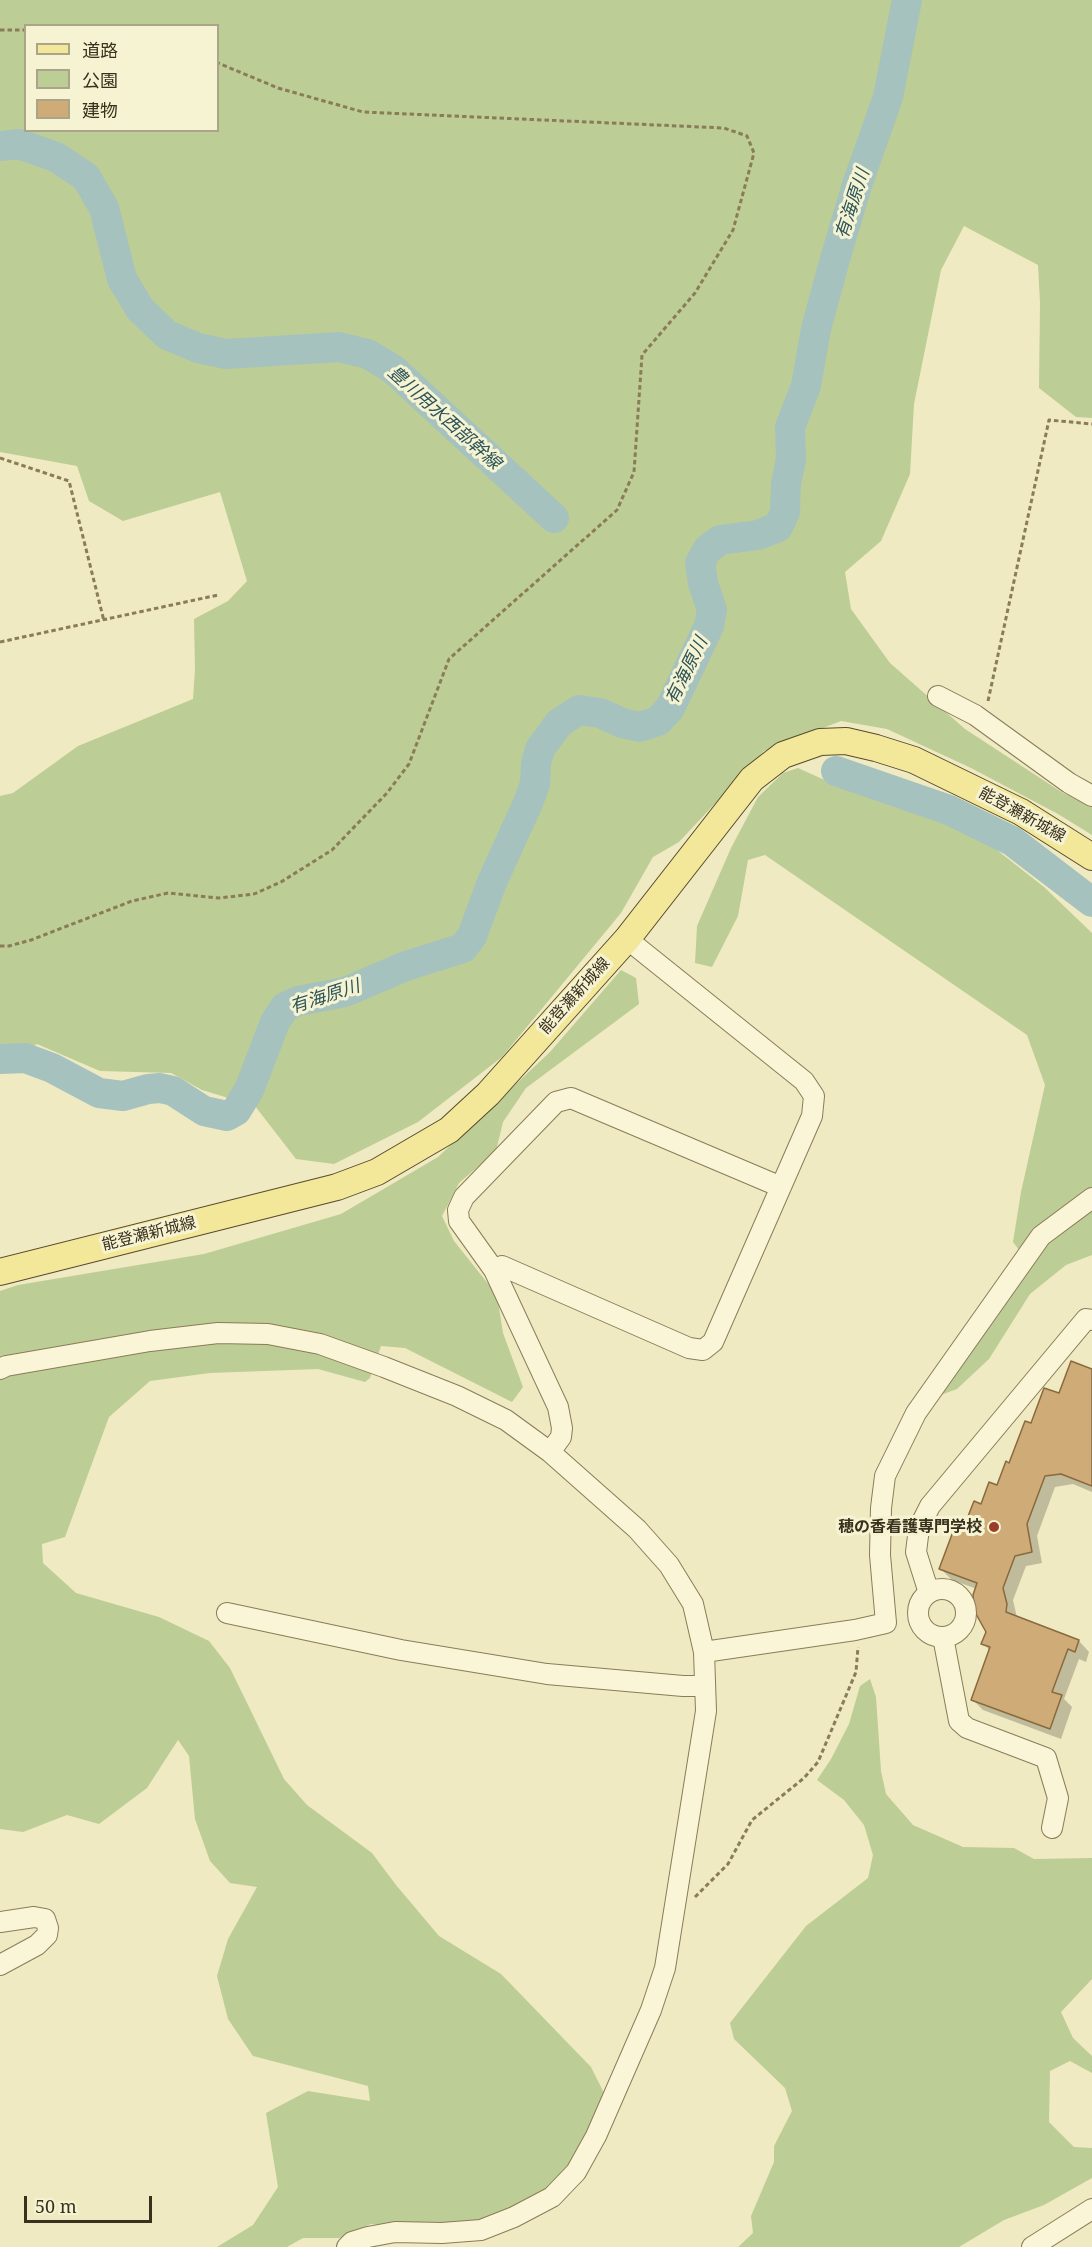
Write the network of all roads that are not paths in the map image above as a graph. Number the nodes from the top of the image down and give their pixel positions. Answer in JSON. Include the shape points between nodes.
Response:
{"nodes":[{"id":1,"x":938,"y":696,"type":"dead end"},
{"id":2,"x":1092,"y":796,"type":"edge"},
{"id":3,"x":1092,"y":857,"type":"edge"},
{"id":4,"x":627,"y":939,"type":"junction"},
{"id":5,"x":781,"y":1187,"type":"junction"},
{"id":6,"x":1092,"y":1198,"type":"edge"},
{"id":7,"x":494,"y":1270,"type":"junction"},
{"id":8,"x":0,"y":1272,"type":"edge"},
{"id":9,"x":1092,"y":1320,"type":"edge"},
{"id":10,"x":0,"y":1369,"type":"edge"},
{"id":11,"x":550,"y":1452,"type":"junction"},
{"id":12,"x":928,"y":1593,"type":"junction"},
{"id":13,"x":227,"y":1613,"type":"dead end"},
{"id":14,"x":918,"y":1615,"type":"junction"},
{"id":15,"x":886,"y":1623,"type":"junction"},
{"id":16,"x":943,"y":1637,"type":"junction"},
{"id":17,"x":704,"y":1652,"type":"junction"},
{"id":18,"x":705,"y":1686,"type":"junction"},
{"id":19,"x":1052,"y":1828,"type":"dead end"},
{"id":20,"x":0,"y":1922,"type":"edge"},
{"id":21,"x":0,"y":1965,"type":"edge"},
{"id":22,"x":1092,"y":2209,"type":"edge"},
{"id":23,"x":346,"y":2247,"type":"edge"},
{"id":24,"x":1032,"y":2247,"type":"edge"}],
"edges":[{"from":1,"to":2,"type":"street","via":[[982,720]]},
{"from":3,"to":4,"type":"main road","name":"能登瀬新城線","via":[[1021,812],[914,760],[846,741],[820,742],[783,755],[752,779]]},
{"from":4,"to":5,"type":"street","via":[[804,1081],[814,1096],[812,1116]]},
{"from":4,"to":8,"type":"main road","name":"能登瀬新城線","via":[[488,1094],[449,1130],[377,1172],[337,1186]]},
{"from":5,"to":7,"type":"street","via":[[713,1342],[703,1350],[689,1348],[502,1266]]},
{"from":5,"to":7,"type":"street","via":[[571,1098],[556,1102],[464,1197],[458,1210],[459,1221]]},
{"from":6,"to":15,"type":"street","via":[[1041,1236],[916,1413],[885,1476],[880,1555]]},
{"from":7,"to":11,"type":"street","via":[[558,1407],[561,1437]]},
{"from":9,"to":12,"type":"street","via":[[1086,1319],[930,1506],[919,1528],[916,1551]]},
{"from":10,"to":11,"type":"street","via":[[150,1341],[218,1333],[268,1334],[320,1344],[457,1396],[506,1420]]},
{"from":11,"to":17,"type":"street","via":[[637,1528],[669,1565],[693,1604]]},
{"from":12,"to":14,"type":"street"},
{"from":12,"to":16,"type":"street","via":[[944,1589],[964,1604],[962,1626]]},
{"from":13,"to":18,"type":"street","via":[[401,1650],[547,1674]]},
{"from":14,"to":15,"type":"street"},
{"from":14,"to":16,"type":"street","via":[[923,1628]]},
{"from":15,"to":17,"type":"street"},
{"from":16,"to":19,"type":"street","via":[[958,1720],[967,1728],[1046,1758],[1058,1798]]},
{"from":17,"to":18,"type":"street"},
{"from":18,"to":23,"type":"street","via":[[706,1711],[665,1968],[651,2010],[596,2136],[576,2172],[552,2197],[481,2230],[394,2232]]},
{"from":20,"to":21,"type":"street","via":[[33,1917],[45,1919],[48,1928],[37,1945]]},
{"from":22,"to":24,"type":"street"}]}
